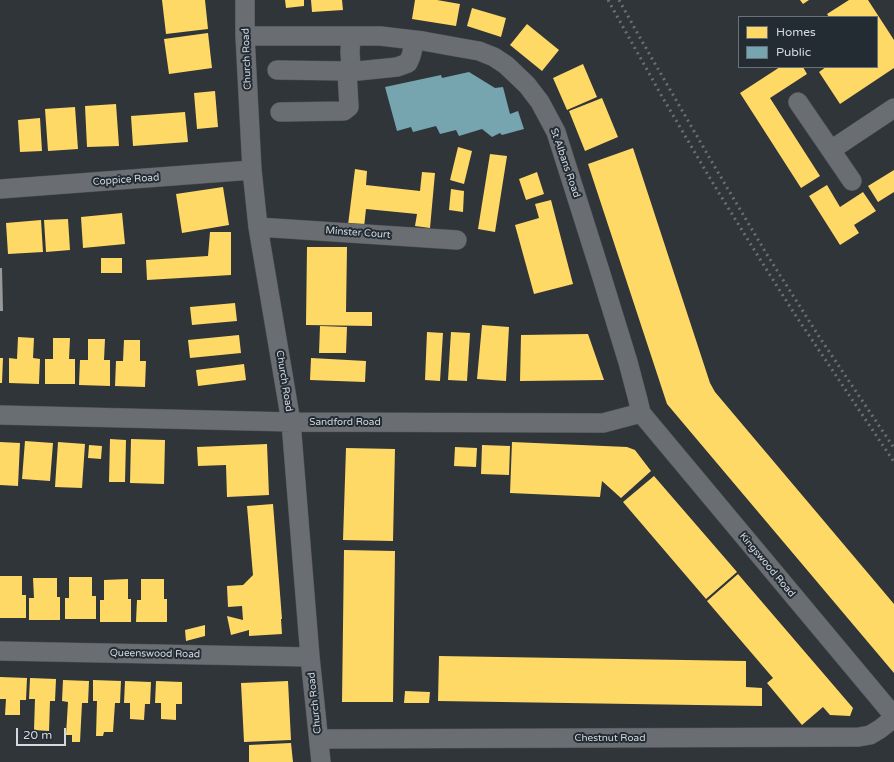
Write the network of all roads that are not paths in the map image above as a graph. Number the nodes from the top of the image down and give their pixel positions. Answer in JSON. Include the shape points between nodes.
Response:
{"nodes":[{"id":1,"x":245,"y":0,"type":"edge"},
{"id":2,"x":245,"y":36,"type":"junction"},
{"id":3,"x":351,"y":36,"type":"junction"},
{"id":4,"x":415,"y":40,"type":"junction"},
{"id":5,"x":349,"y":69,"type":"junction"},
{"id":6,"x":277,"y":70,"type":"dead end"},
{"id":7,"x":798,"y":102,"type":"dead end"},
{"id":8,"x":894,"y":108,"type":"edge"},
{"id":9,"x":280,"y":112,"type":"dead end"},
{"id":10,"x":831,"y":150,"type":"junction"},
{"id":11,"x":252,"y":170,"type":"junction"},
{"id":12,"x":852,"y":181,"type":"dead end"},
{"id":13,"x":0,"y":189,"type":"edge"},
{"id":14,"x":258,"y":226,"type":"junction"},
{"id":15,"x":457,"y":240,"type":"dead end"},
{"id":16,"x":641,"y":413,"type":"junction"},
{"id":17,"x":0,"y":415,"type":"edge"},
{"id":18,"x":291,"y":422,"type":"junction"},
{"id":19,"x":0,"y":651,"type":"edge"},
{"id":20,"x":310,"y":657,"type":"junction"},
{"id":21,"x":894,"y":717,"type":"edge"},
{"id":22,"x":319,"y":739,"type":"junction"},
{"id":23,"x":321,"y":762,"type":"edge"}],
"edges":[{"from":1,"to":2,"type":"street","name":"Church Road"},
{"from":2,"to":3,"type":"street","name":"St Albans Road"},
{"from":2,"to":11,"type":"street","name":"Church Road"},
{"from":3,"to":4,"type":"street","name":"St Albans Road"},
{"from":3,"to":5,"type":"street"},
{"from":4,"to":5,"type":"street","via":[[408,63],[397,67],[358,71]]},
{"from":4,"to":16,"type":"street","name":"St Albans Road","via":[[479,51],[494,57],[517,74],[540,102],[556,132],[628,362]]},
{"from":5,"to":6,"type":"street"},
{"from":5,"to":9,"type":"street","via":[[349,107],[344,111]]},
{"from":7,"to":10,"type":"street"},
{"from":8,"to":10,"type":"street"},
{"from":10,"to":12,"type":"street"},
{"from":11,"to":13,"type":"street","name":"Coppice Road"},
{"from":11,"to":14,"type":"street","name":"Church Road"},
{"from":14,"to":15,"type":"street","name":"Minster Court"},
{"from":14,"to":18,"type":"street","name":"Church Road"},
{"from":16,"to":18,"type":"street","name":"Sandford Road","via":[[603,423]]},
{"from":16,"to":21,"type":"street","name":"Kingswood Road"},
{"from":17,"to":18,"type":"street","name":"Sandford Road"},
{"from":18,"to":20,"type":"street","name":"Church Road"},
{"from":19,"to":20,"type":"street","name":"Queenswood Road"},
{"from":20,"to":22,"type":"street","name":"Church Road"},
{"from":21,"to":22,"type":"street","name":"Chestnut Road","via":[[870,735],[859,738]]},
{"from":22,"to":23,"type":"street","name":"Church Road"}]}
